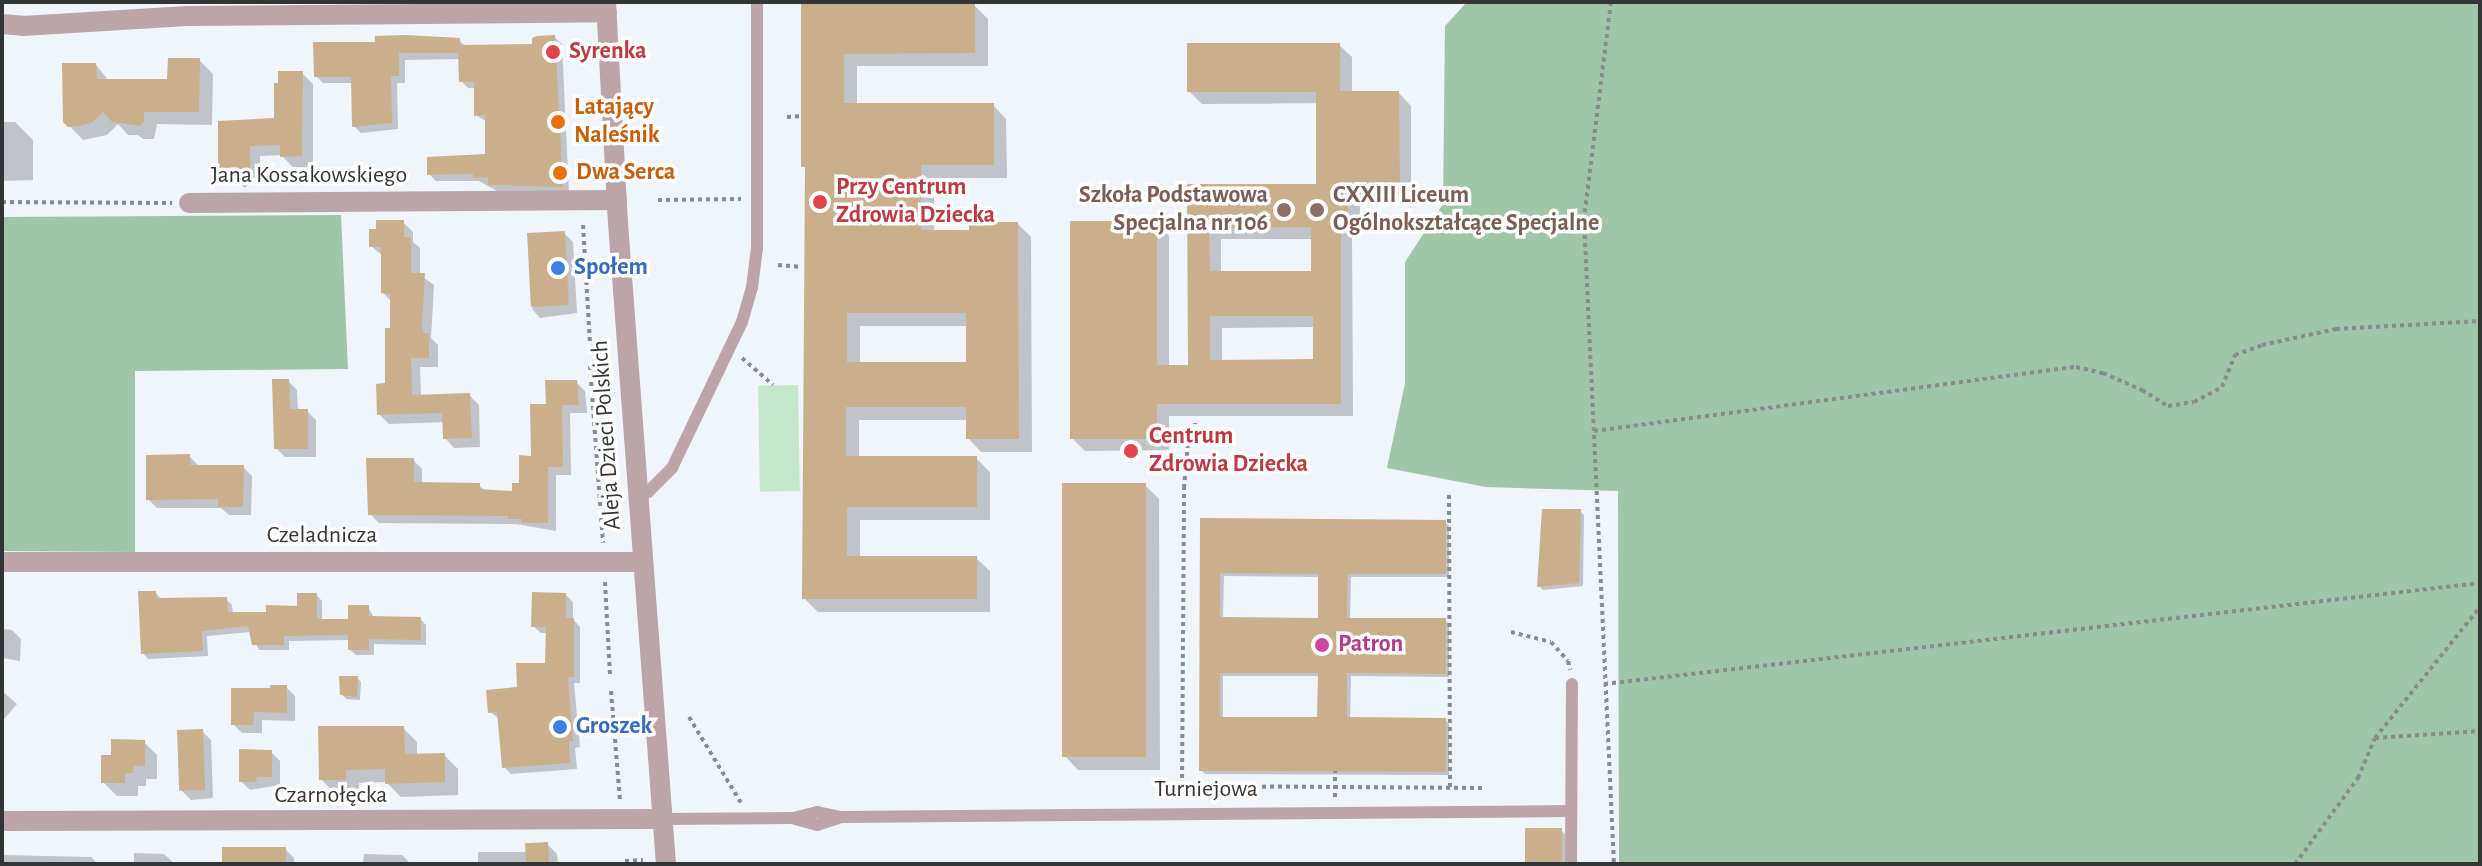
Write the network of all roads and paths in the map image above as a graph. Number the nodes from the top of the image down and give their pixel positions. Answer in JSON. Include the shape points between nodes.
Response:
{"nodes":[{"id":1,"x":757,"y":2,"type":"edge"},
{"id":2,"x":1611,"y":2,"type":"edge"},
{"id":3,"x":606,"y":7,"type":"edge"},
{"id":4,"x":2,"y":24,"type":"edge"},
{"id":5,"x":568,"y":51,"type":"dead end"},
{"id":6,"x":579,"y":51,"type":"dead end"},
{"id":7,"x":801,"y":116,"type":"dead end"},
{"id":8,"x":787,"y":117,"type":"dead end"},
{"id":9,"x":741,"y":199,"type":"dead end"},
{"id":10,"x":617,"y":200,"type":"junction"},
{"id":11,"x":658,"y":200,"type":"dead end"},
{"id":12,"x":2,"y":202,"type":"edge"},
{"id":13,"x":189,"y":203,"type":"joint"},
{"id":14,"x":583,"y":225,"type":"dead end"},
{"id":15,"x":778,"y":265,"type":"dead end"},
{"id":16,"x":802,"y":267,"type":"dead end"},
{"id":17,"x":2480,"y":321,"type":"edge"},
{"id":18,"x":590,"y":344,"type":"dead end"},
{"id":19,"x":742,"y":358,"type":"dead end"},
{"id":20,"x":590,"y":366,"type":"dead end"},
{"id":21,"x":773,"y":385,"type":"dead end"},
{"id":22,"x":1195,"y":423,"type":"dead end"},
{"id":23,"x":1594,"y":431,"type":"junction"},
{"id":24,"x":1449,"y":495,"type":"dead end"},
{"id":25,"x":638,"y":496,"type":"junction"},
{"id":26,"x":603,"y":547,"type":"dead end"},
{"id":27,"x":2,"y":562,"type":"edge"},
{"id":28,"x":642,"y":562,"type":"junction"},
{"id":29,"x":605,"y":580,"type":"dead end"},
{"id":30,"x":2480,"y":583,"type":"edge"},
{"id":31,"x":2480,"y":607,"type":"edge"},
{"id":32,"x":1511,"y":632,"type":"dead end"},
{"id":33,"x":610,"y":675,"type":"dead end"},
{"id":34,"x":1572,"y":684,"type":"joint"},
{"id":35,"x":1604,"y":684,"type":"junction"},
{"id":36,"x":611,"y":691,"type":"dead end"},
{"id":37,"x":689,"y":717,"type":"dead end"},
{"id":38,"x":2480,"y":731,"type":"edge"},
{"id":39,"x":2375,"y":738,"type":"junction"},
{"id":40,"x":1335,"y":771,"type":"dead end"},
{"id":41,"x":1182,"y":786,"type":"junction"},
{"id":42,"x":1335,"y":787,"type":"junction"},
{"id":43,"x":1450,"y":788,"type":"junction"},
{"id":44,"x":1482,"y":788,"type":"dead end"},
{"id":45,"x":1176,"y":805,"type":"dead end"},
{"id":46,"x":621,"y":811,"type":"dead end"},
{"id":47,"x":1334,"y":811,"type":"junction"},
{"id":48,"x":1571,"y":811,"type":"junction"},
{"id":49,"x":661,"y":819,"type":"junction"},
{"id":50,"x":751,"y":819,"type":"junction"},
{"id":51,"x":2,"y":821,"type":"edge"},
{"id":52,"x":643,"y":860,"type":"dead end"},
{"id":53,"x":625,"y":861,"type":"dead end"},
{"id":54,"x":666,"y":864,"type":"edge"},
{"id":55,"x":1571,"y":864,"type":"edge"},
{"id":56,"x":1614,"y":864,"type":"edge"},
{"id":57,"x":2295,"y":864,"type":"edge"}],
"edges":[{"from":1,"to":25,"type":"lane","via":[[757,249],[752,288],[742,322],[672,468]]},
{"from":2,"to":23,"type":"path","via":[[1584,219]]},
{"from":3,"to":4,"type":"street"},
{"from":3,"to":10,"type":"street","name":"Aleja Dzieci Polskich"},
{"from":5,"to":6,"type":"path"},
{"from":7,"to":8,"type":"path"},
{"from":9,"to":11,"type":"path"},
{"from":10,"to":13,"type":"street","name":"Jana Kossakowskiego"},
{"from":10,"to":25,"type":"street","name":"Aleja Dzieci Polskich"},
{"from":12,"to":13,"type":"path","name":"Jana Kossakowskiego"},
{"from":14,"to":18,"type":"path"},
{"from":15,"to":16,"type":"path"},
{"from":17,"to":23,"type":"path","via":[[2336,329],[2262,345],[2235,355],[2222,387],[2194,402],[2168,406],[2103,373],[2076,367]]},
{"from":19,"to":21,"type":"path"},
{"from":20,"to":26,"type":"path"},
{"from":22,"to":41,"type":"path","via":[[1184,488]]},
{"from":23,"to":35,"type":"path"},
{"from":24,"to":43,"type":"path"},
{"from":25,"to":28,"type":"street","name":"Aleja Dzieci Polskich"},
{"from":27,"to":28,"type":"street","name":"Czeladnicza"},
{"from":28,"to":49,"type":"street","name":"Aleja Dzieci Polskich"},
{"from":29,"to":33,"type":"path"},
{"from":30,"to":35,"type":"path"},
{"from":31,"to":39,"type":"path"},
{"from":32,"to":34,"type":"path","via":[[1551,642],[1568,661]]},
{"from":34,"to":48,"type":"lane"},
{"from":35,"to":56,"type":"path"},
{"from":36,"to":46,"type":"path"},
{"from":37,"to":50,"type":"path"},
{"from":38,"to":39,"type":"path"},
{"from":39,"to":57,"type":"path","via":[[2358,778]]},
{"from":40,"to":42,"type":"path"},
{"from":41,"to":42,"type":"path"},
{"from":41,"to":45,"type":"path"},
{"from":42,"to":43,"type":"path"},
{"from":42,"to":47,"type":"path"},
{"from":43,"to":44,"type":"path"},
{"from":47,"to":48,"type":"lane","name":"Turniejowa"},
{"from":47,"to":50,"type":"lane","name":"Turniejowa","via":[[841,817],[817,812]]},
{"from":48,"to":55,"type":"lane"},
{"from":49,"to":50,"type":"lane","name":"Turniejowa"},
{"from":49,"to":51,"type":"street","name":"Czarnołęcka"},
{"from":49,"to":54,"type":"street","name":"Aleja Dzieci Polskich"},
{"from":52,"to":53,"type":"path"}]}
